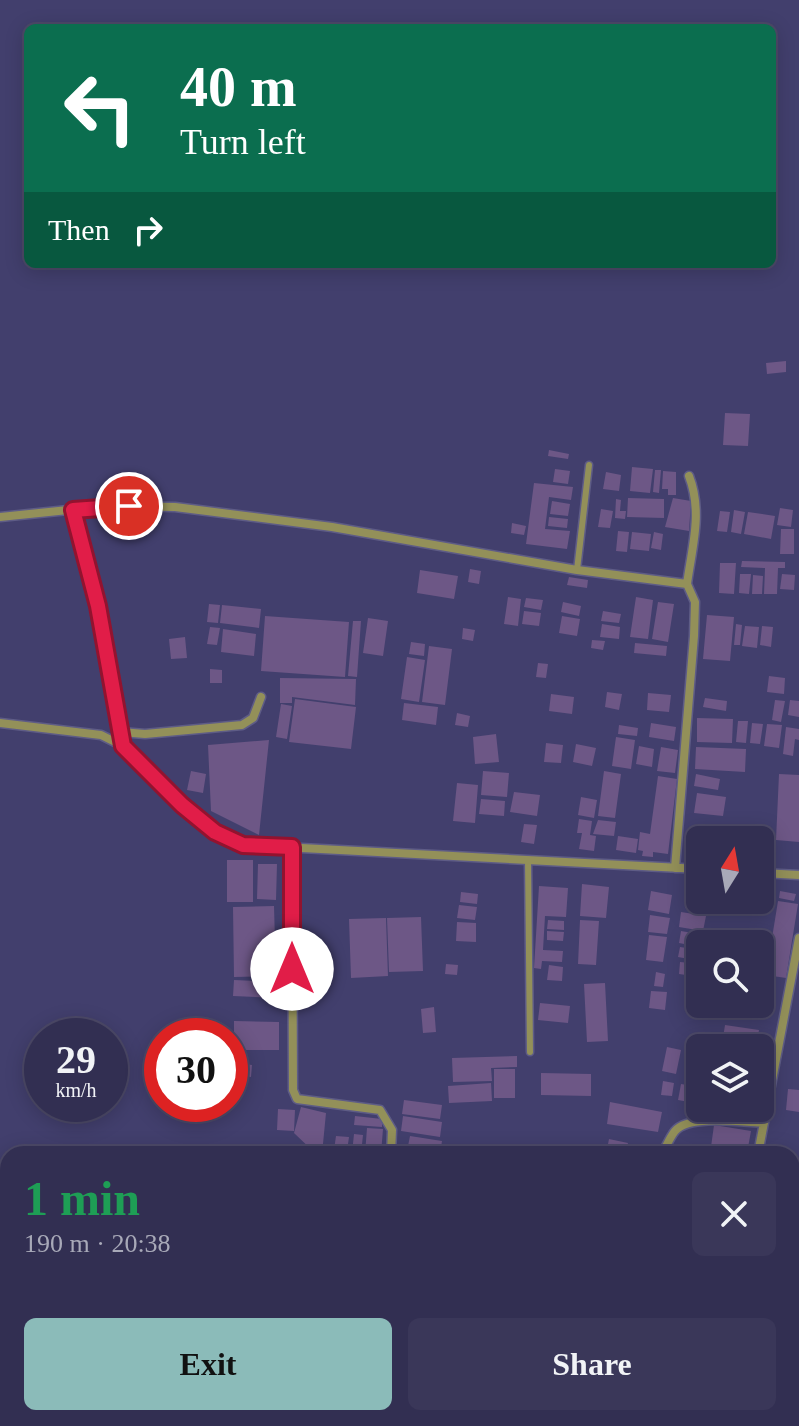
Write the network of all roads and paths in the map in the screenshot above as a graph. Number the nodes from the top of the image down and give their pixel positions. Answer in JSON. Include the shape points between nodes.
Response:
{"nodes":[{"id":1,"x":589,"y":465,"type":"dead end"},
{"id":2,"x":689,"y":476,"type":"dead end"},
{"id":3,"x":73,"y":510,"type":"junction"},
{"id":4,"x":0,"y":517,"type":"edge"},
{"id":5,"x":577,"y":570,"type":"junction"},
{"id":6,"x":687,"y":584,"type":"junction"},
{"id":7,"x":261,"y":697,"type":"dead end"},
{"id":8,"x":0,"y":723,"type":"edge"},
{"id":9,"x":121,"y":732,"type":"junction"},
{"id":10,"x":123,"y":746,"type":"junction"},
{"id":11,"x":292,"y":847,"type":"junction"},
{"id":12,"x":528,"y":860,"type":"junction"},
{"id":13,"x":675,"y":868,"type":"junction"},
{"id":14,"x":686,"y":868,"type":"edge"},
{"id":15,"x":774,"y":874,"type":"edge"},
{"id":16,"x":799,"y":875,"type":"edge"},
{"id":17,"x":799,"y":938,"type":"edge"},
{"id":18,"x":530,"y":1052,"type":"dead end"},
{"id":19,"x":764,"y":1123,"type":"junction"},
{"id":20,"x":391,"y":1146,"type":"edge"},
{"id":21,"x":666,"y":1146,"type":"edge"},
{"id":22,"x":760,"y":1146,"type":"edge"}],
"edges":[{"from":1,"to":5,"type":"lane"},
{"from":2,"to":6,"type":"street","via":[[698,512]]},
{"from":3,"to":4,"type":"street"},
{"from":3,"to":5,"type":"street","via":[[175,507],[332,527]]},
{"from":3,"to":9,"type":"street","via":[[98,606]]},
{"from":5,"to":6,"type":"street"},
{"from":6,"to":13,"type":"street","via":[[695,602],[694,636]]},
{"from":7,"to":9,"type":"street","via":[[253,718],[242,725]]},
{"from":8,"to":10,"type":"street","via":[[101,735]]},
{"from":9,"to":10,"type":"street"},
{"from":10,"to":11,"type":"street","via":[[215,832],[243,845]]},
{"from":11,"to":12,"type":"street"},
{"from":11,"to":20,"type":"street","via":[[293,1090],[297,1099],[380,1110],[392,1130]]},
{"from":12,"to":13,"type":"street"},
{"from":12,"to":18,"type":"lane"},
{"from":13,"to":14,"type":"street"},
{"from":15,"to":16,"type":"street"},
{"from":17,"to":19,"type":"street"},
{"from":19,"to":21,"type":"street","via":[[684,1124]]},
{"from":19,"to":22,"type":"street"}]}
